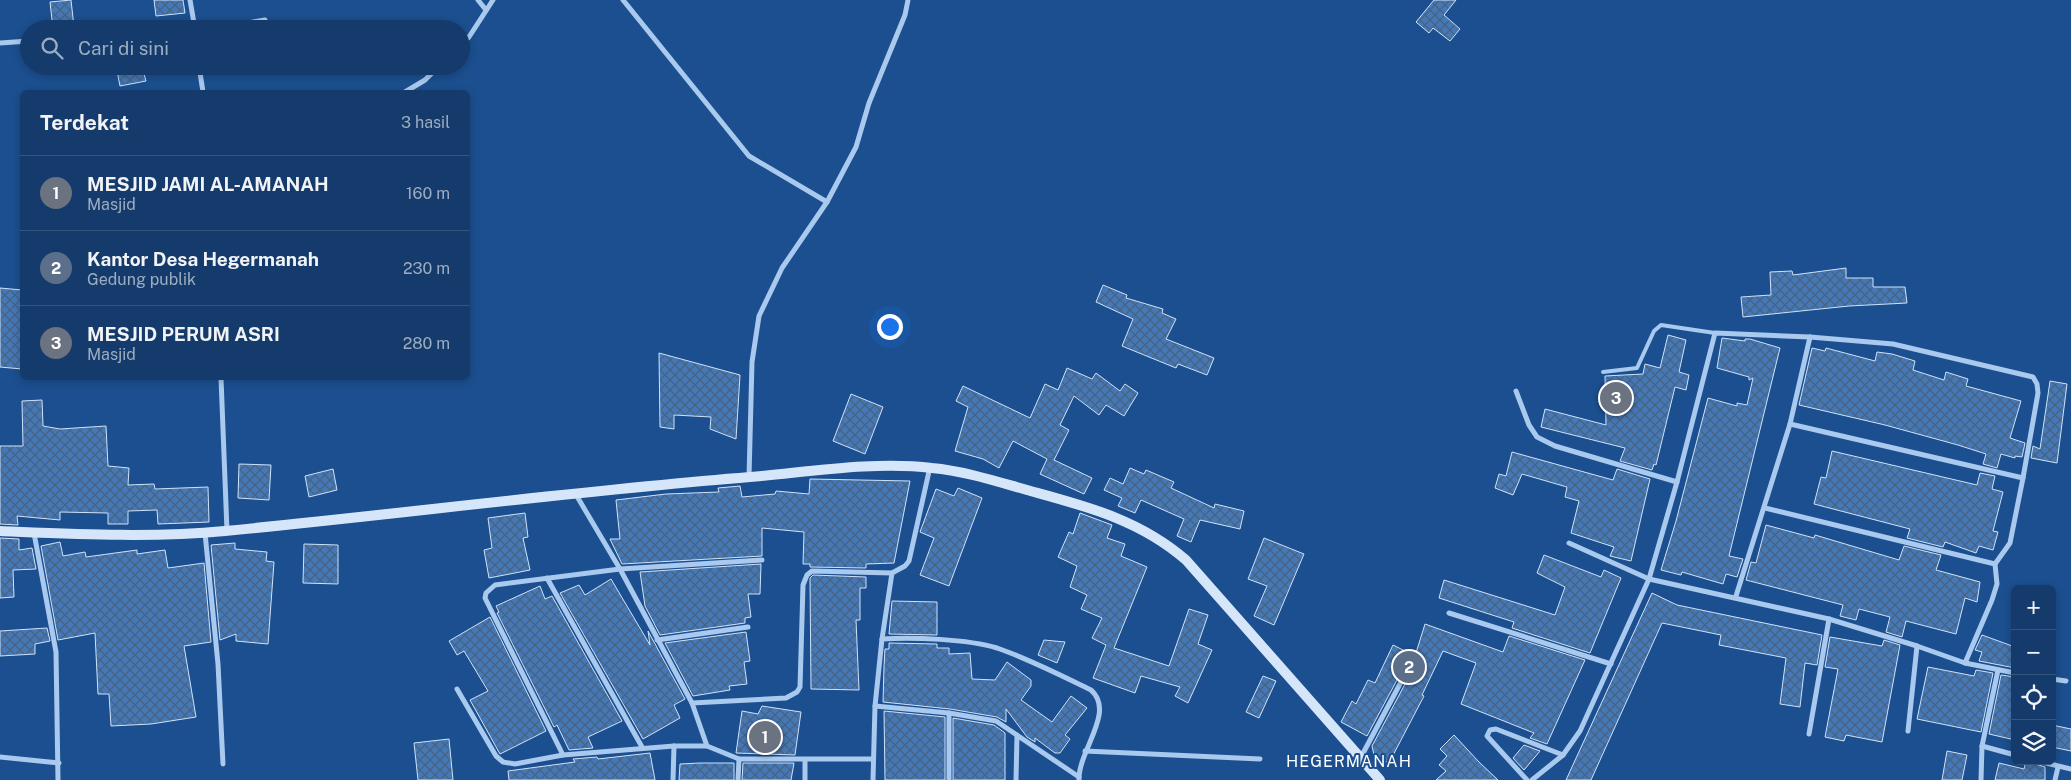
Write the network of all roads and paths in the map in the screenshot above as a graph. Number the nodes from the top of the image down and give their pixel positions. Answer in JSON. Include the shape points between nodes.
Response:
{"nodes":[{"id":1,"x":190,"y":0,"type":"edge"},
{"id":2,"x":478,"y":0,"type":"edge"},
{"id":3,"x":492,"y":0,"type":"edge"},
{"id":4,"x":623,"y":0,"type":"edge"},
{"id":5,"x":908,"y":0,"type":"edge"},
{"id":6,"x":486,"y":10,"type":"junction"},
{"id":7,"x":193,"y":20,"type":"edge"},
{"id":8,"x":470,"y":32,"type":"edge"},
{"id":9,"x":20,"y":42,"type":"edge"},
{"id":10,"x":0,"y":43,"type":"edge"},
{"id":11,"x":200,"y":75,"type":"edge"},
{"id":12,"x":430,"y":75,"type":"edge"},
{"id":13,"x":203,"y":90,"type":"edge"},
{"id":14,"x":408,"y":90,"type":"edge"},
{"id":15,"x":827,"y":202,"type":"junction"},
{"id":16,"x":1715,"y":333,"type":"junction"},
{"id":17,"x":1810,"y":337,"type":"junction"},
{"id":18,"x":1603,"y":372,"type":"dead end"},
{"id":19,"x":221,"y":380,"type":"edge"},
{"id":20,"x":1516,"y":391,"type":"dead end"},
{"id":21,"x":1790,"y":424,"type":"junction"},
{"id":22,"x":930,"y":467,"type":"junction"},
{"id":23,"x":749,"y":477,"type":"junction"},
{"id":24,"x":2023,"y":478,"type":"junction"},
{"id":25,"x":1677,"y":482,"type":"junction"},
{"id":26,"x":574,"y":493,"type":"junction"},
{"id":27,"x":1765,"y":508,"type":"junction"},
{"id":28,"x":0,"y":531,"type":"edge"},
{"id":29,"x":227,"y":531,"type":"junction"},
{"id":30,"x":34,"y":532,"type":"junction"},
{"id":31,"x":205,"y":533,"type":"junction"},
{"id":32,"x":1569,"y":543,"type":"dead end"},
{"id":33,"x":762,"y":560,"type":"dead end"},
{"id":34,"x":1995,"y":564,"type":"junction"},
{"id":35,"x":620,"y":569,"type":"junction"},
{"id":36,"x":892,"y":572,"type":"junction"},
{"id":37,"x":547,"y":578,"type":"junction"},
{"id":38,"x":1649,"y":578,"type":"junction"},
{"id":39,"x":1736,"y":596,"type":"junction"},
{"id":40,"x":1448,"y":613,"type":"dead end"},
{"id":41,"x":1829,"y":619,"type":"junction"},
{"id":42,"x":748,"y":627,"type":"dead end"},
{"id":43,"x":882,"y":639,"type":"junction"},
{"id":44,"x":658,"y":640,"type":"junction"},
{"id":45,"x":1917,"y":646,"type":"junction"},
{"id":46,"x":1965,"y":663,"type":"junction"},
{"id":47,"x":1610,"y":664,"type":"junction"},
{"id":48,"x":1409,"y":667,"type":"dead end"},
{"id":49,"x":1998,"y":670,"type":"junction"},
{"id":50,"x":2011,"y":672,"type":"edge"},
{"id":51,"x":2056,"y":680,"type":"edge"},
{"id":52,"x":2066,"y":681,"type":"dead end"},
{"id":53,"x":457,"y":689,"type":"dead end"},
{"id":54,"x":692,"y":704,"type":"junction"},
{"id":55,"x":875,"y":706,"type":"junction"},
{"id":56,"x":949,"y":713,"type":"junction"},
{"id":57,"x":1908,"y":731,"type":"dead end"},
{"id":58,"x":1808,"y":734,"type":"dead end"},
{"id":59,"x":1017,"y":735,"type":"junction"},
{"id":60,"x":674,"y":746,"type":"junction"},
{"id":61,"x":707,"y":746,"type":"junction"},
{"id":62,"x":1982,"y":746,"type":"junction"},
{"id":63,"x":642,"y":747,"type":"junction"},
{"id":64,"x":1086,"y":750,"type":"junction"},
{"id":65,"x":1562,"y":754,"type":"junction"},
{"id":66,"x":2011,"y":754,"type":"edge"},
{"id":67,"x":563,"y":755,"type":"junction"},
{"id":68,"x":0,"y":758,"type":"edge"},
{"id":69,"x":1360,"y":758,"type":"junction"},
{"id":70,"x":739,"y":759,"type":"junction"},
{"id":71,"x":873,"y":759,"type":"junction"},
{"id":72,"x":1260,"y":759,"type":"dead end"},
{"id":73,"x":805,"y":760,"type":"junction"},
{"id":74,"x":58,"y":763,"type":"junction"},
{"id":75,"x":223,"y":764,"type":"dead end"},
{"id":76,"x":2051,"y":765,"type":"edge"},
{"id":77,"x":2058,"y":767,"type":"junction"},
{"id":78,"x":2071,"y":769,"type":"edge"},
{"id":79,"x":1079,"y":778,"type":"edge"},
{"id":80,"x":58,"y":780,"type":"edge"},
{"id":81,"x":673,"y":780,"type":"edge"},
{"id":82,"x":738,"y":780,"type":"edge"},
{"id":83,"x":805,"y":780,"type":"edge"},
{"id":84,"x":873,"y":780,"type":"edge"},
{"id":85,"x":949,"y":780,"type":"edge"},
{"id":86,"x":1016,"y":780,"type":"edge"},
{"id":87,"x":1380,"y":780,"type":"edge"},
{"id":88,"x":1527,"y":780,"type":"edge"},
{"id":89,"x":1532,"y":780,"type":"edge"},
{"id":90,"x":1982,"y":780,"type":"edge"},
{"id":91,"x":2055,"y":780,"type":"edge"}],
"edges":[{"from":1,"to":7,"type":"street"},
{"from":2,"to":6,"type":"street"},
{"from":3,"to":6,"type":"street"},
{"from":4,"to":15,"type":"street","via":[[749,156]]},
{"from":5,"to":15,"type":"street","via":[[856,147]]},
{"from":6,"to":8,"type":"street"},
{"from":9,"to":10,"type":"street"},
{"from":11,"to":13,"type":"street"},
{"from":12,"to":14,"type":"street"},
{"from":15,"to":23,"type":"street","via":[[782,268],[759,316],[752,362]]},
{"from":16,"to":17,"type":"street"},
{"from":16,"to":18,"type":"lane","via":[[1661,325],[1654,331],[1637,368]]},
{"from":16,"to":25,"type":"street"},
{"from":17,"to":21,"type":"street"},
{"from":17,"to":24,"type":"street","via":[[1893,344],[2032,378],[2038,393]]},
{"from":19,"to":29,"type":"street"},
{"from":20,"to":25,"type":"street","via":[[1529,425],[1537,436],[1555,446]]},
{"from":21,"to":24,"type":"street"},
{"from":21,"to":27,"type":"street"},
{"from":22,"to":23,"type":"street","via":[[848,468]]},
{"from":22,"to":36,"type":"street","via":[[909,561]]},
{"from":22,"to":69,"type":"street","via":[[970,474],[1100,510],[1166,542],[1192,566]]},
{"from":23,"to":26,"type":"street"},
{"from":24,"to":34,"type":"street","via":[[2010,543]]},
{"from":25,"to":38,"type":"street"},
{"from":26,"to":29,"type":"street"},
{"from":26,"to":35,"type":"street"},
{"from":27,"to":34,"type":"street"},
{"from":27,"to":39,"type":"street"},
{"from":28,"to":30,"type":"street"},
{"from":29,"to":31,"type":"street"},
{"from":30,"to":31,"type":"street"},
{"from":30,"to":74,"type":"street","via":[[56,652]]},
{"from":31,"to":75,"type":"street","via":[[218,664]]},
{"from":32,"to":38,"type":"street"},
{"from":33,"to":35,"type":"street"},
{"from":34,"to":46,"type":"street","via":[[1997,584]]},
{"from":35,"to":37,"type":"street"},
{"from":35,"to":44,"type":"street"},
{"from":36,"to":43,"type":"street"},
{"from":36,"to":54,"type":"street","via":[[812,571],[807,575],[803,585],[800,687],[793,695]]},
{"from":37,"to":63,"type":"street"},
{"from":37,"to":67,"type":"street","via":[[495,585],[485,598]]},
{"from":38,"to":39,"type":"street"},
{"from":38,"to":47,"type":"street"},
{"from":39,"to":41,"type":"street"},
{"from":40,"to":47,"type":"street"},
{"from":41,"to":45,"type":"street"},
{"from":41,"to":58,"type":"street"},
{"from":42,"to":44,"type":"street"},
{"from":43,"to":55,"type":"street"},
{"from":43,"to":64,"type":"street","via":[[970,643],[996,648],[1091,690],[1100,702],[1101,711]]},
{"from":44,"to":54,"type":"street"},
{"from":45,"to":46,"type":"street"},
{"from":45,"to":57,"type":"street"},
{"from":46,"to":49,"type":"street"},
{"from":47,"to":65,"type":"street","via":[[1580,731]]},
{"from":48,"to":69,"type":"street"},
{"from":49,"to":50,"type":"street"},
{"from":49,"to":62,"type":"street"},
{"from":51,"to":52,"type":"street"},
{"from":53,"to":67,"type":"street","via":[[496,756],[503,762],[515,764]]},
{"from":54,"to":61,"type":"street"},
{"from":55,"to":56,"type":"street"},
{"from":55,"to":71,"type":"street"},
{"from":56,"to":59,"type":"street","via":[[996,722]]},
{"from":56,"to":85,"type":"street"},
{"from":59,"to":79,"type":"street"},
{"from":59,"to":86,"type":"street"},
{"from":60,"to":61,"type":"street"},
{"from":60,"to":63,"type":"street"},
{"from":60,"to":81,"type":"street"},
{"from":61,"to":70,"type":"street"},
{"from":62,"to":66,"type":"street"},
{"from":62,"to":90,"type":"street"},
{"from":63,"to":67,"type":"street"},
{"from":64,"to":72,"type":"street"},
{"from":64,"to":79,"type":"street"},
{"from":65,"to":88,"type":"street","via":[[1496,729],[1490,730],[1487,736]]},
{"from":65,"to":89,"type":"street"},
{"from":68,"to":74,"type":"street"},
{"from":69,"to":87,"type":"street"},
{"from":70,"to":73,"type":"street"},
{"from":70,"to":82,"type":"street"},
{"from":71,"to":73,"type":"street"},
{"from":71,"to":84,"type":"street"},
{"from":73,"to":83,"type":"street"},
{"from":74,"to":80,"type":"street"},
{"from":76,"to":77,"type":"street"},
{"from":77,"to":78,"type":"street"},
{"from":77,"to":91,"type":"street"}]}
